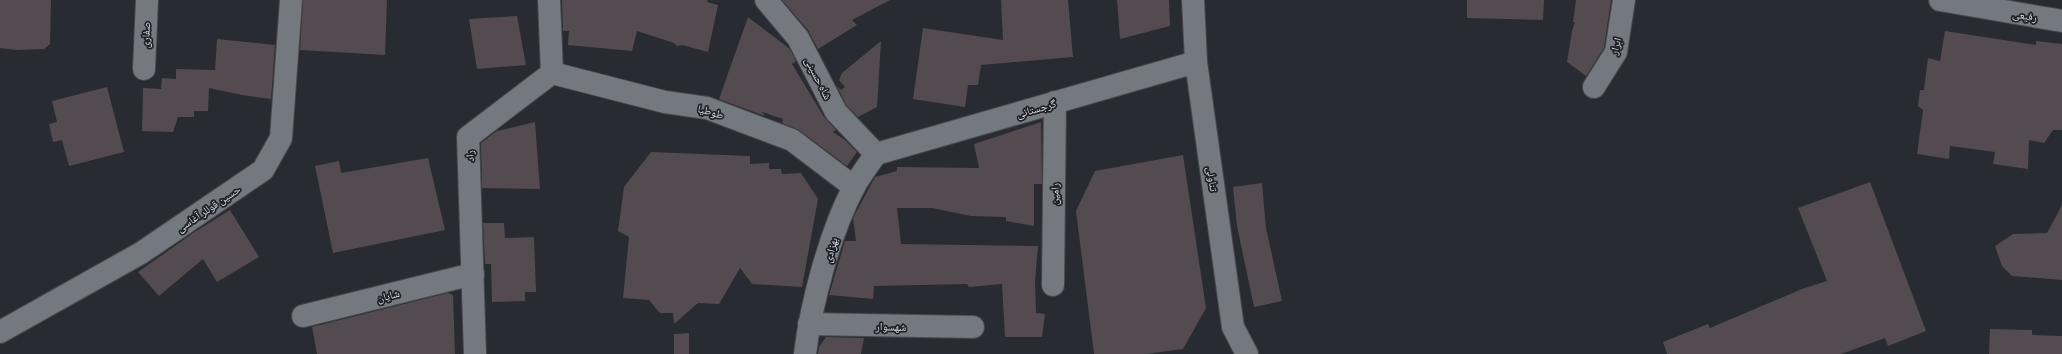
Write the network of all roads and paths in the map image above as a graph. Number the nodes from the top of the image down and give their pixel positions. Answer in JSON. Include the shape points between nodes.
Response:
{"nodes":[{"id":1,"x":147,"y":0,"type":"edge"},
{"id":2,"x":291,"y":0,"type":"edge"},
{"id":3,"x":549,"y":0,"type":"edge"},
{"id":4,"x":766,"y":0,"type":"edge"},
{"id":5,"x":1193,"y":0,"type":"edge"},
{"id":6,"x":1624,"y":0,"type":"edge"},
{"id":7,"x":1940,"y":0,"type":"edge"},
{"id":8,"x":2062,"y":22,"type":"edge"},
{"id":9,"x":1196,"y":62,"type":"junction"},
{"id":10,"x":144,"y":69,"type":"dead end"},
{"id":11,"x":552,"y":73,"type":"junction"},
{"id":12,"x":1594,"y":87,"type":"dead end"},
{"id":13,"x":1055,"y":102,"type":"junction"},
{"id":14,"x":876,"y":154,"type":"junction"},
{"id":15,"x":854,"y":187,"type":"junction"},
{"id":16,"x":473,"y":274,"type":"junction"},
{"id":17,"x":1053,"y":285,"type":"dead end"},
{"id":18,"x":302,"y":316,"type":"dead end"},
{"id":19,"x":809,"y":324,"type":"junction"},
{"id":20,"x":973,"y":327,"type":"dead end"},
{"id":21,"x":0,"y":332,"type":"edge"},
{"id":22,"x":476,"y":354,"type":"edge"},
{"id":23,"x":805,"y":354,"type":"edge"},
{"id":24,"x":1247,"y":354,"type":"edge"}],
"edges":[{"from":1,"to":10,"type":"street","name":"صفاری"},
{"from":2,"to":21,"type":"street","name":"حسین قوللر آغاسی","via":[[281,138],[263,170],[141,253]]},
{"from":3,"to":11,"type":"street"},
{"from":4,"to":14,"type":"street","name":"شاه حسینی","via":[[798,38],[836,112]]},
{"from":5,"to":9,"type":"street","name":"تناولی"},
{"from":6,"to":12,"type":"street","name":"ابرار","via":[[1616,52]]},
{"from":7,"to":8,"type":"street","name":"رفیعی"},
{"from":9,"to":13,"type":"street","name":"گرجستانی"},
{"from":9,"to":24,"type":"street","name":"تناولی","via":[[1233,328]]},
{"from":11,"to":15,"type":"street","name":"طوطیا","via":[[665,102],[707,108],[792,140]]},
{"from":11,"to":16,"type":"street","name":"راد","via":[[468,137]]},
{"from":13,"to":14,"type":"street","name":"گرجستانی"},
{"from":13,"to":17,"type":"street","name":"رامین"},
{"from":14,"to":15,"type":"street","name":"بهزادی"},
{"from":15,"to":19,"type":"street","name":"بهزادی","via":[[834,234]]},
{"from":16,"to":18,"type":"street","name":"شایان"},
{"from":16,"to":22,"type":"street","name":"راد"},
{"from":19,"to":20,"type":"street","name":"شهسوار"},
{"from":19,"to":23,"type":"street","name":"بهزادی"}]}
